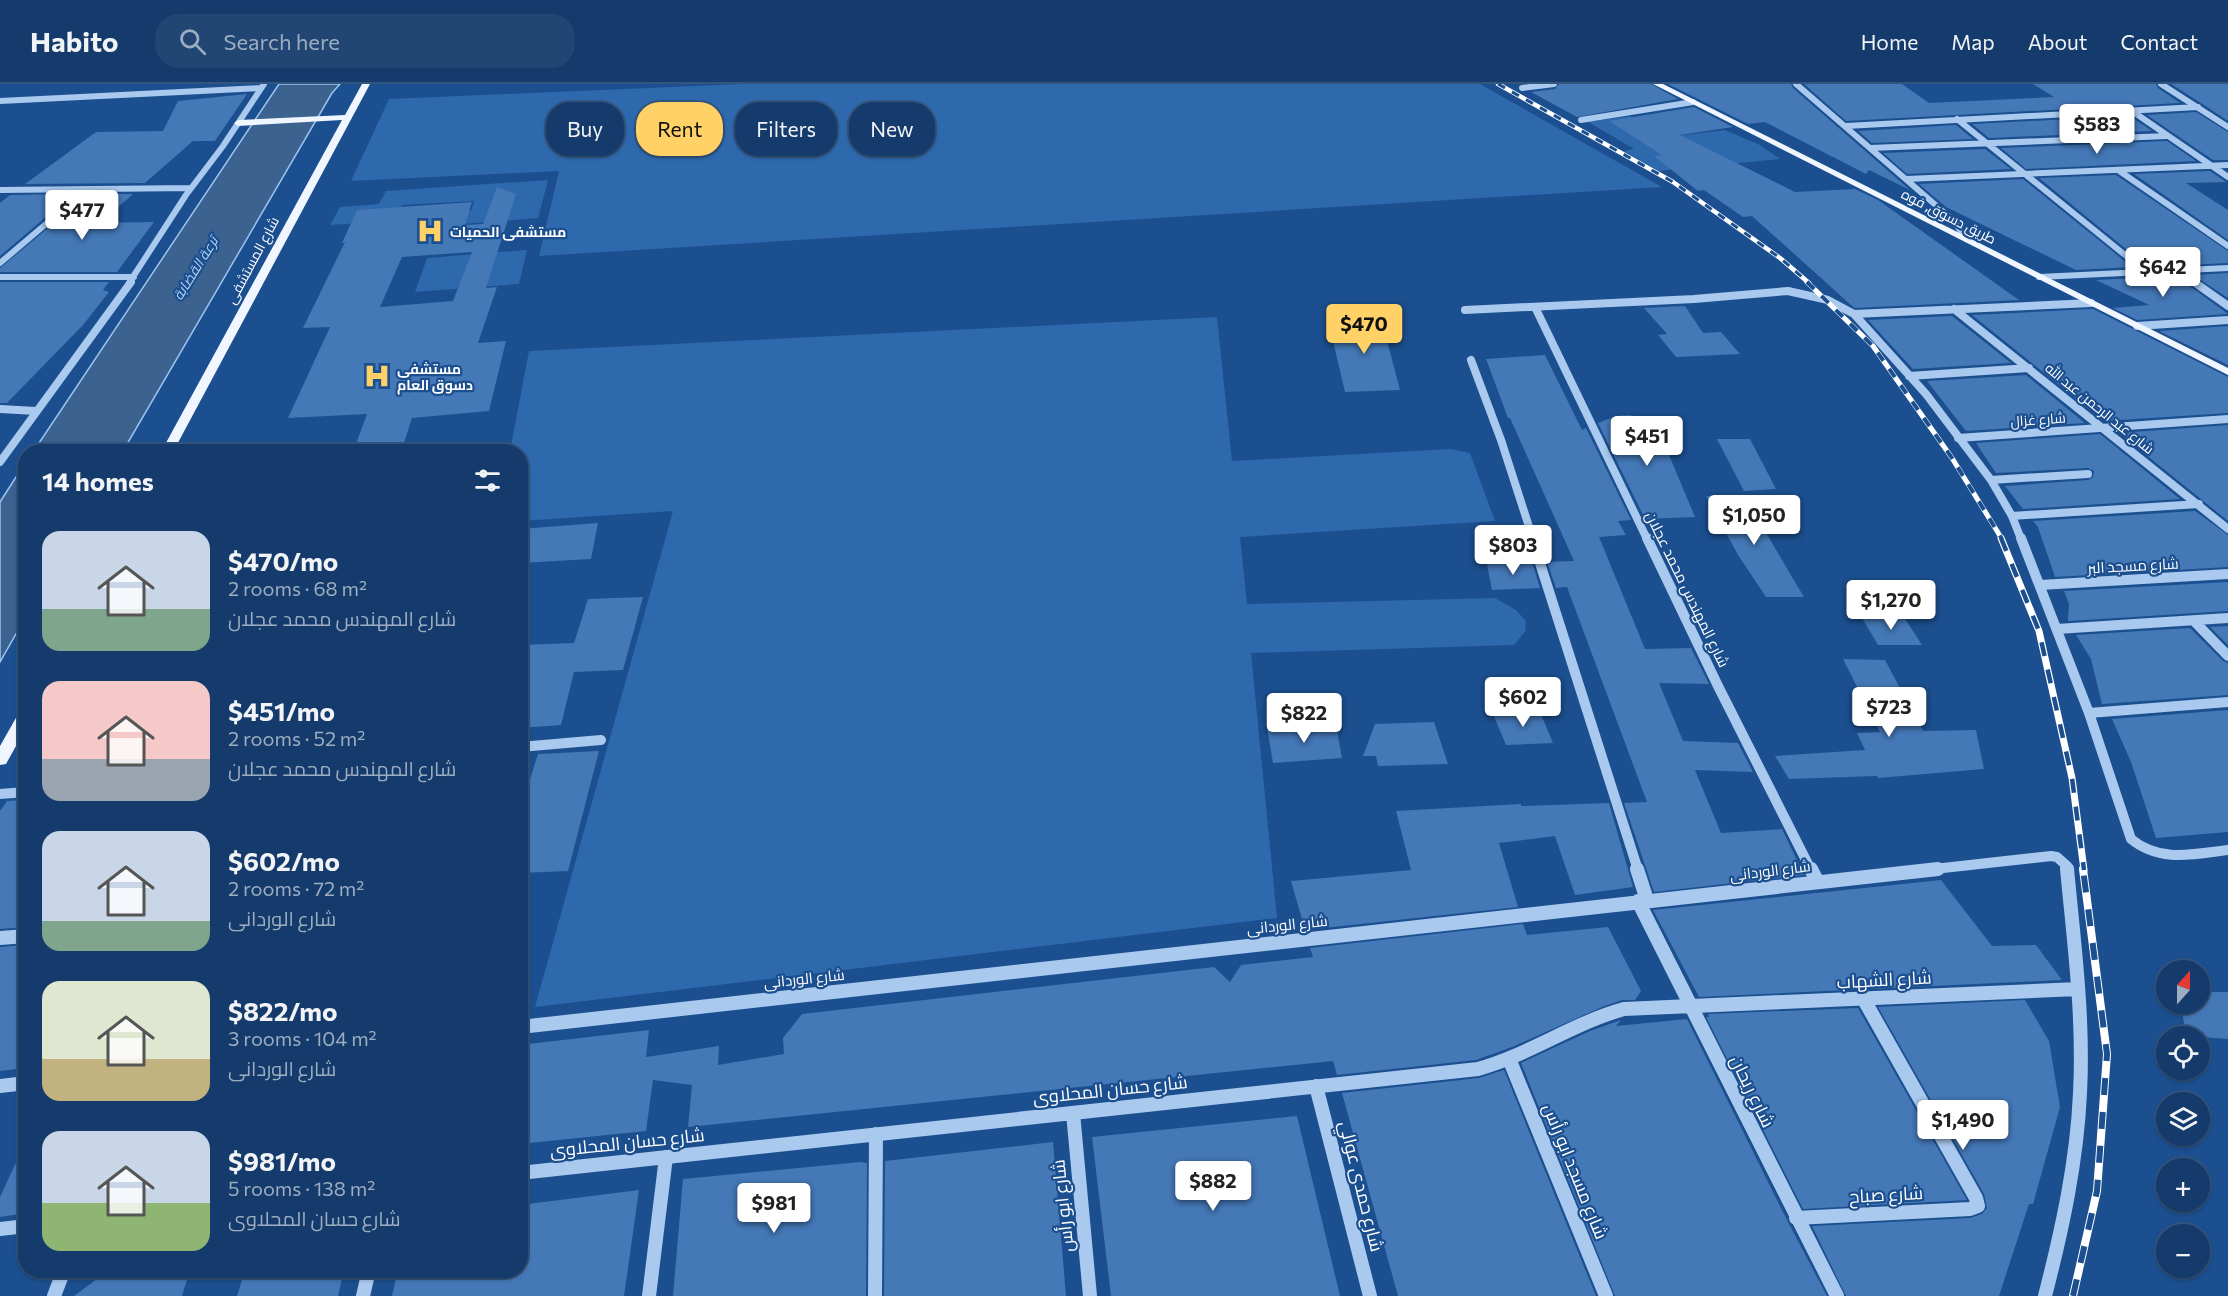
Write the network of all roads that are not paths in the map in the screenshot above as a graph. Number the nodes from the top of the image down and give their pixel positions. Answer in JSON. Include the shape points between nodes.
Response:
{"nodes":[{"id":1,"x":366,"y":84,"type":"edge"},
{"id":2,"x":1554,"y":84,"type":"edge"},
{"id":3,"x":1657,"y":84,"type":"edge"},
{"id":4,"x":1796,"y":84,"type":"edge"},
{"id":5,"x":2161,"y":84,"type":"edge"},
{"id":6,"x":262,"y":86,"type":"edge"},
{"id":7,"x":1522,"y":88,"type":"dead end"},
{"id":8,"x":0,"y":100,"type":"edge"},
{"id":9,"x":1693,"y":102,"type":"junction"},
{"id":10,"x":2198,"y":107,"type":"junction"},
{"id":11,"x":2132,"y":111,"type":"junction"},
{"id":12,"x":348,"y":117,"type":"junction"},
{"id":13,"x":1957,"y":118,"type":"junction"},
{"id":14,"x":1581,"y":120,"type":"dead end"},
{"id":15,"x":238,"y":123,"type":"junction"},
{"id":16,"x":1846,"y":126,"type":"junction"},
{"id":17,"x":2228,"y":127,"type":"edge"},
{"id":18,"x":2167,"y":135,"type":"junction"},
{"id":19,"x":1986,"y":143,"type":"junction"},
{"id":20,"x":1870,"y":148,"type":"junction"},
{"id":21,"x":2228,"y":165,"type":"edge"},
{"id":22,"x":2211,"y":166,"type":"junction"},
{"id":23,"x":2118,"y":170,"type":"junction"},
{"id":24,"x":2024,"y":174,"type":"junction"},
{"id":25,"x":2228,"y":177,"type":"edge"},
{"id":26,"x":1906,"y":179,"type":"junction"},
{"id":27,"x":191,"y":188,"type":"junction"},
{"id":28,"x":86,"y":189,"type":"junction"},
{"id":29,"x":0,"y":190,"type":"edge"},
{"id":30,"x":1966,"y":239,"type":"junction"},
{"id":31,"x":2228,"y":246,"type":"edge"},
{"id":32,"x":0,"y":263,"type":"edge"},
{"id":33,"x":2228,"y":268,"type":"edge"},
{"id":34,"x":2177,"y":270,"type":"junction"},
{"id":35,"x":2146,"y":272,"type":"junction"},
{"id":36,"x":0,"y":277,"type":"edge"},
{"id":37,"x":134,"y":277,"type":"junction"},
{"id":38,"x":2039,"y":277,"type":"junction"},
{"id":39,"x":2091,"y":303,"type":"junction"},
{"id":40,"x":2228,"y":306,"type":"edge"},
{"id":41,"x":1535,"y":307,"type":"junction"},
{"id":42,"x":1954,"y":309,"type":"junction"},
{"id":43,"x":1465,"y":310,"type":"dead end"},
{"id":44,"x":1854,"y":314,"type":"junction"},
{"id":45,"x":2228,"y":320,"type":"edge"},
{"id":46,"x":2137,"y":327,"type":"junction"},
{"id":47,"x":1472,"y":360,"type":"dead end"},
{"id":48,"x":2029,"y":369,"type":"junction"},
{"id":49,"x":2228,"y":372,"type":"edge"},
{"id":50,"x":1909,"y":376,"type":"junction"},
{"id":51,"x":0,"y":409,"type":"edge"},
{"id":52,"x":36,"y":411,"type":"junction"},
{"id":53,"x":2228,"y":419,"type":"edge"},
{"id":54,"x":2103,"y":428,"type":"junction"},
{"id":55,"x":1958,"y":438,"type":"junction"},
{"id":56,"x":171,"y":444,"type":"edge"},
{"id":57,"x":0,"y":462,"type":"edge"},
{"id":58,"x":2088,"y":474,"type":"dead end"},
{"id":59,"x":1991,"y":480,"type":"junction"},
{"id":60,"x":2199,"y":504,"type":"junction"},
{"id":61,"x":2012,"y":516,"type":"junction"},
{"id":62,"x":2228,"y":528,"type":"edge"},
{"id":63,"x":2228,"y":574,"type":"edge"},
{"id":64,"x":2040,"y":585,"type":"junction"},
{"id":65,"x":2228,"y":618,"type":"edge"},
{"id":66,"x":2194,"y":621,"type":"junction"},
{"id":67,"x":2057,"y":629,"type":"junction"},
{"id":68,"x":2228,"y":657,"type":"edge"},
{"id":69,"x":2228,"y":702,"type":"edge"},
{"id":70,"x":2089,"y":713,"type":"junction"},
{"id":71,"x":18,"y":727,"type":"edge"},
{"id":72,"x":601,"y":740,"type":"dead end"},
{"id":73,"x":528,"y":746,"type":"edge"},
{"id":74,"x":0,"y":760,"type":"edge"},
{"id":75,"x":18,"y":793,"type":"edge"},
{"id":76,"x":0,"y":794,"type":"edge"},
{"id":77,"x":2228,"y":850,"type":"edge"},
{"id":78,"x":1817,"y":881,"type":"junction"},
{"id":79,"x":1643,"y":901,"type":"junction"},
{"id":80,"x":18,"y":937,"type":"edge"},
{"id":81,"x":0,"y":938,"type":"edge"},
{"id":82,"x":2078,"y":989,"type":"junction"},
{"id":83,"x":1863,"y":998,"type":"junction"},
{"id":84,"x":1692,"y":1007,"type":"junction"},
{"id":85,"x":528,"y":1026,"type":"edge"},
{"id":86,"x":1510,"y":1061,"type":"junction"},
{"id":87,"x":18,"y":1084,"type":"edge"},
{"id":88,"x":0,"y":1086,"type":"edge"},
{"id":89,"x":1317,"y":1086,"type":"junction"},
{"id":90,"x":1073,"y":1113,"type":"junction"},
{"id":91,"x":876,"y":1134,"type":"junction"},
{"id":92,"x":666,"y":1157,"type":"junction"},
{"id":93,"x":528,"y":1172,"type":"edge"},
{"id":94,"x":1796,"y":1218,"type":"junction"},
{"id":95,"x":18,"y":1227,"type":"edge"},
{"id":96,"x":0,"y":1229,"type":"edge"},
{"id":97,"x":61,"y":1278,"type":"edge"},
{"id":98,"x":367,"y":1278,"type":"edge"},
{"id":99,"x":54,"y":1296,"type":"edge"},
{"id":100,"x":363,"y":1296,"type":"edge"},
{"id":101,"x":650,"y":1296,"type":"edge"},
{"id":102,"x":875,"y":1296,"type":"edge"},
{"id":103,"x":1090,"y":1296,"type":"edge"},
{"id":104,"x":1370,"y":1296,"type":"edge"},
{"id":105,"x":1606,"y":1296,"type":"edge"},
{"id":106,"x":1836,"y":1296,"type":"edge"},
{"id":107,"x":2045,"y":1296,"type":"edge"}],
"edges":[{"from":1,"to":12,"type":"main road","name":"شارع المستشفى"},
{"from":2,"to":7,"type":"street"},
{"from":3,"to":9,"type":"main road","name":"طريق دسوق, فوه"},
{"from":4,"to":16,"type":"street"},
{"from":5,"to":10,"type":"street"},
{"from":6,"to":8,"type":"street"},
{"from":6,"to":15,"type":"street"},
{"from":9,"to":14,"type":"street"},
{"from":9,"to":30,"type":"main road","name":"طريق دسوق, فوه"},
{"from":10,"to":11,"type":"street"},
{"from":10,"to":17,"type":"street"},
{"from":11,"to":13,"type":"street"},
{"from":11,"to":18,"type":"street"},
{"from":12,"to":15,"type":"main road"},
{"from":12,"to":56,"type":"main road","name":"شارع المستشفى"},
{"from":13,"to":16,"type":"street"},
{"from":13,"to":19,"type":"street"},
{"from":15,"to":27,"type":"street"},
{"from":16,"to":20,"type":"street"},
{"from":18,"to":19,"type":"street"},
{"from":18,"to":22,"type":"street"},
{"from":19,"to":20,"type":"street"},
{"from":19,"to":24,"type":"street"},
{"from":20,"to":26,"type":"street"},
{"from":21,"to":22,"type":"street"},
{"from":22,"to":23,"type":"street"},
{"from":22,"to":25,"type":"street"},
{"from":23,"to":24,"type":"street"},
{"from":23,"to":31,"type":"street"},
{"from":24,"to":26,"type":"street"},
{"from":24,"to":35,"type":"street"},
{"from":26,"to":30,"type":"street","via":[[1954,221]]},
{"from":27,"to":28,"type":"street"},
{"from":27,"to":37,"type":"street"},
{"from":28,"to":29,"type":"street"},
{"from":28,"to":32,"type":"street"},
{"from":30,"to":38,"type":"main road","name":"طريق دسوق, فوه"},
{"from":33,"to":34,"type":"street"},
{"from":34,"to":35,"type":"street"},
{"from":34,"to":40,"type":"street"},
{"from":35,"to":38,"type":"street"},
{"from":36,"to":37,"type":"street"},
{"from":37,"to":52,"type":"street"},
{"from":38,"to":39,"type":"main road","name":"طريق دسوق, فوه"},
{"from":39,"to":42,"type":"street"},
{"from":39,"to":46,"type":"main road","name":"طريق دسوق, فوه"},
{"from":41,"to":43,"type":"street"},
{"from":41,"to":44,"type":"street","via":[[1788,291],[1828,300]]},
{"from":41,"to":78,"type":"street","name":"شارع المهندس محمد عجلان","via":[[1718,687]]},
{"from":42,"to":44,"type":"street"},
{"from":42,"to":48,"type":"street","name":"شارع عبد الرحمن عبد الله"},
{"from":44,"to":50,"type":"street"},
{"from":45,"to":46,"type":"street"},
{"from":46,"to":49,"type":"main road","name":"طريق دسوق, فوه"},
{"from":47,"to":79,"type":"street","name":"شارع ريحان","via":[[1501,440]]},
{"from":48,"to":50,"type":"street"},
{"from":48,"to":54,"type":"street","name":"شارع عبد الرحمن عبد الله"},
{"from":50,"to":55,"type":"street"},
{"from":51,"to":52,"type":"street"},
{"from":52,"to":57,"type":"street"},
{"from":53,"to":54,"type":"street","name":"شارع غزال"},
{"from":54,"to":55,"type":"street","name":"شارع غزال"},
{"from":54,"to":60,"type":"street","name":"شارع عبد الرحمن عبد الله"},
{"from":55,"to":59,"type":"street"},
{"from":58,"to":59,"type":"street"},
{"from":59,"to":61,"type":"street"},
{"from":60,"to":61,"type":"street"},
{"from":60,"to":62,"type":"street","name":"شارع عبد الرحمن عبد الله"},
{"from":61,"to":64,"type":"street"},
{"from":63,"to":64,"type":"street","name":"شارع مسجد البر"},
{"from":64,"to":67,"type":"street"},
{"from":65,"to":66,"type":"street"},
{"from":66,"to":67,"type":"street"},
{"from":66,"to":68,"type":"street"},
{"from":67,"to":70,"type":"street"},
{"from":69,"to":70,"type":"street"},
{"from":70,"to":77,"type":"street","via":[[2137,846],[2159,855]]},
{"from":71,"to":74,"type":"main road"},
{"from":72,"to":73,"type":"street"},
{"from":75,"to":76,"type":"street"},
{"from":78,"to":79,"type":"street","name":"شارع الوردانى"},
{"from":78,"to":82,"type":"street","name":"شارع الوردانى","via":[[2044,856],[2057,858],[2067,866]]},
{"from":79,"to":84,"type":"street","name":"شارع ريحان"},
{"from":79,"to":85,"type":"street","name":"شارع الوردانى"},
{"from":80,"to":81,"type":"street"},
{"from":82,"to":83,"type":"street","name":"شارع الشهاب"},
{"from":82,"to":107,"type":"street","via":[[2081,1067],[2077,1130],[2059,1243]]},
{"from":83,"to":84,"type":"street","name":"شارع الشهاب"},
{"from":83,"to":94,"type":"street","name":"شارع صباح","via":[[1978,1206]]},
{"from":84,"to":86,"type":"street","name":"شارع حسان المحلاوى","via":[[1610,1012]]},
{"from":84,"to":94,"type":"street","name":"شارع ريحان"},
{"from":86,"to":89,"type":"street","name":"شارع حسان المحلاوى","via":[[1478,1069]]},
{"from":86,"to":105,"type":"street","name":"شارع مسجد ابو رأس"},
{"from":87,"to":88,"type":"street"},
{"from":89,"to":90,"type":"street","name":"شارع حسان المحلاوى"},
{"from":89,"to":104,"type":"street","name":"شارع حمدى عوالي"},
{"from":90,"to":91,"type":"street","name":"شارع حسان المحلاوى"},
{"from":90,"to":103,"type":"street","name":"شارع ابو رأس"},
{"from":91,"to":92,"type":"street","name":"شارع حسان المحلاوى"},
{"from":91,"to":102,"type":"street"},
{"from":92,"to":93,"type":"street","name":"شارع حسان المحلاوى"},
{"from":92,"to":101,"type":"street"},
{"from":94,"to":106,"type":"street","name":"شارع ريحان"},
{"from":95,"to":96,"type":"street"},
{"from":97,"to":99,"type":"street"},
{"from":98,"to":100,"type":"street"}]}
